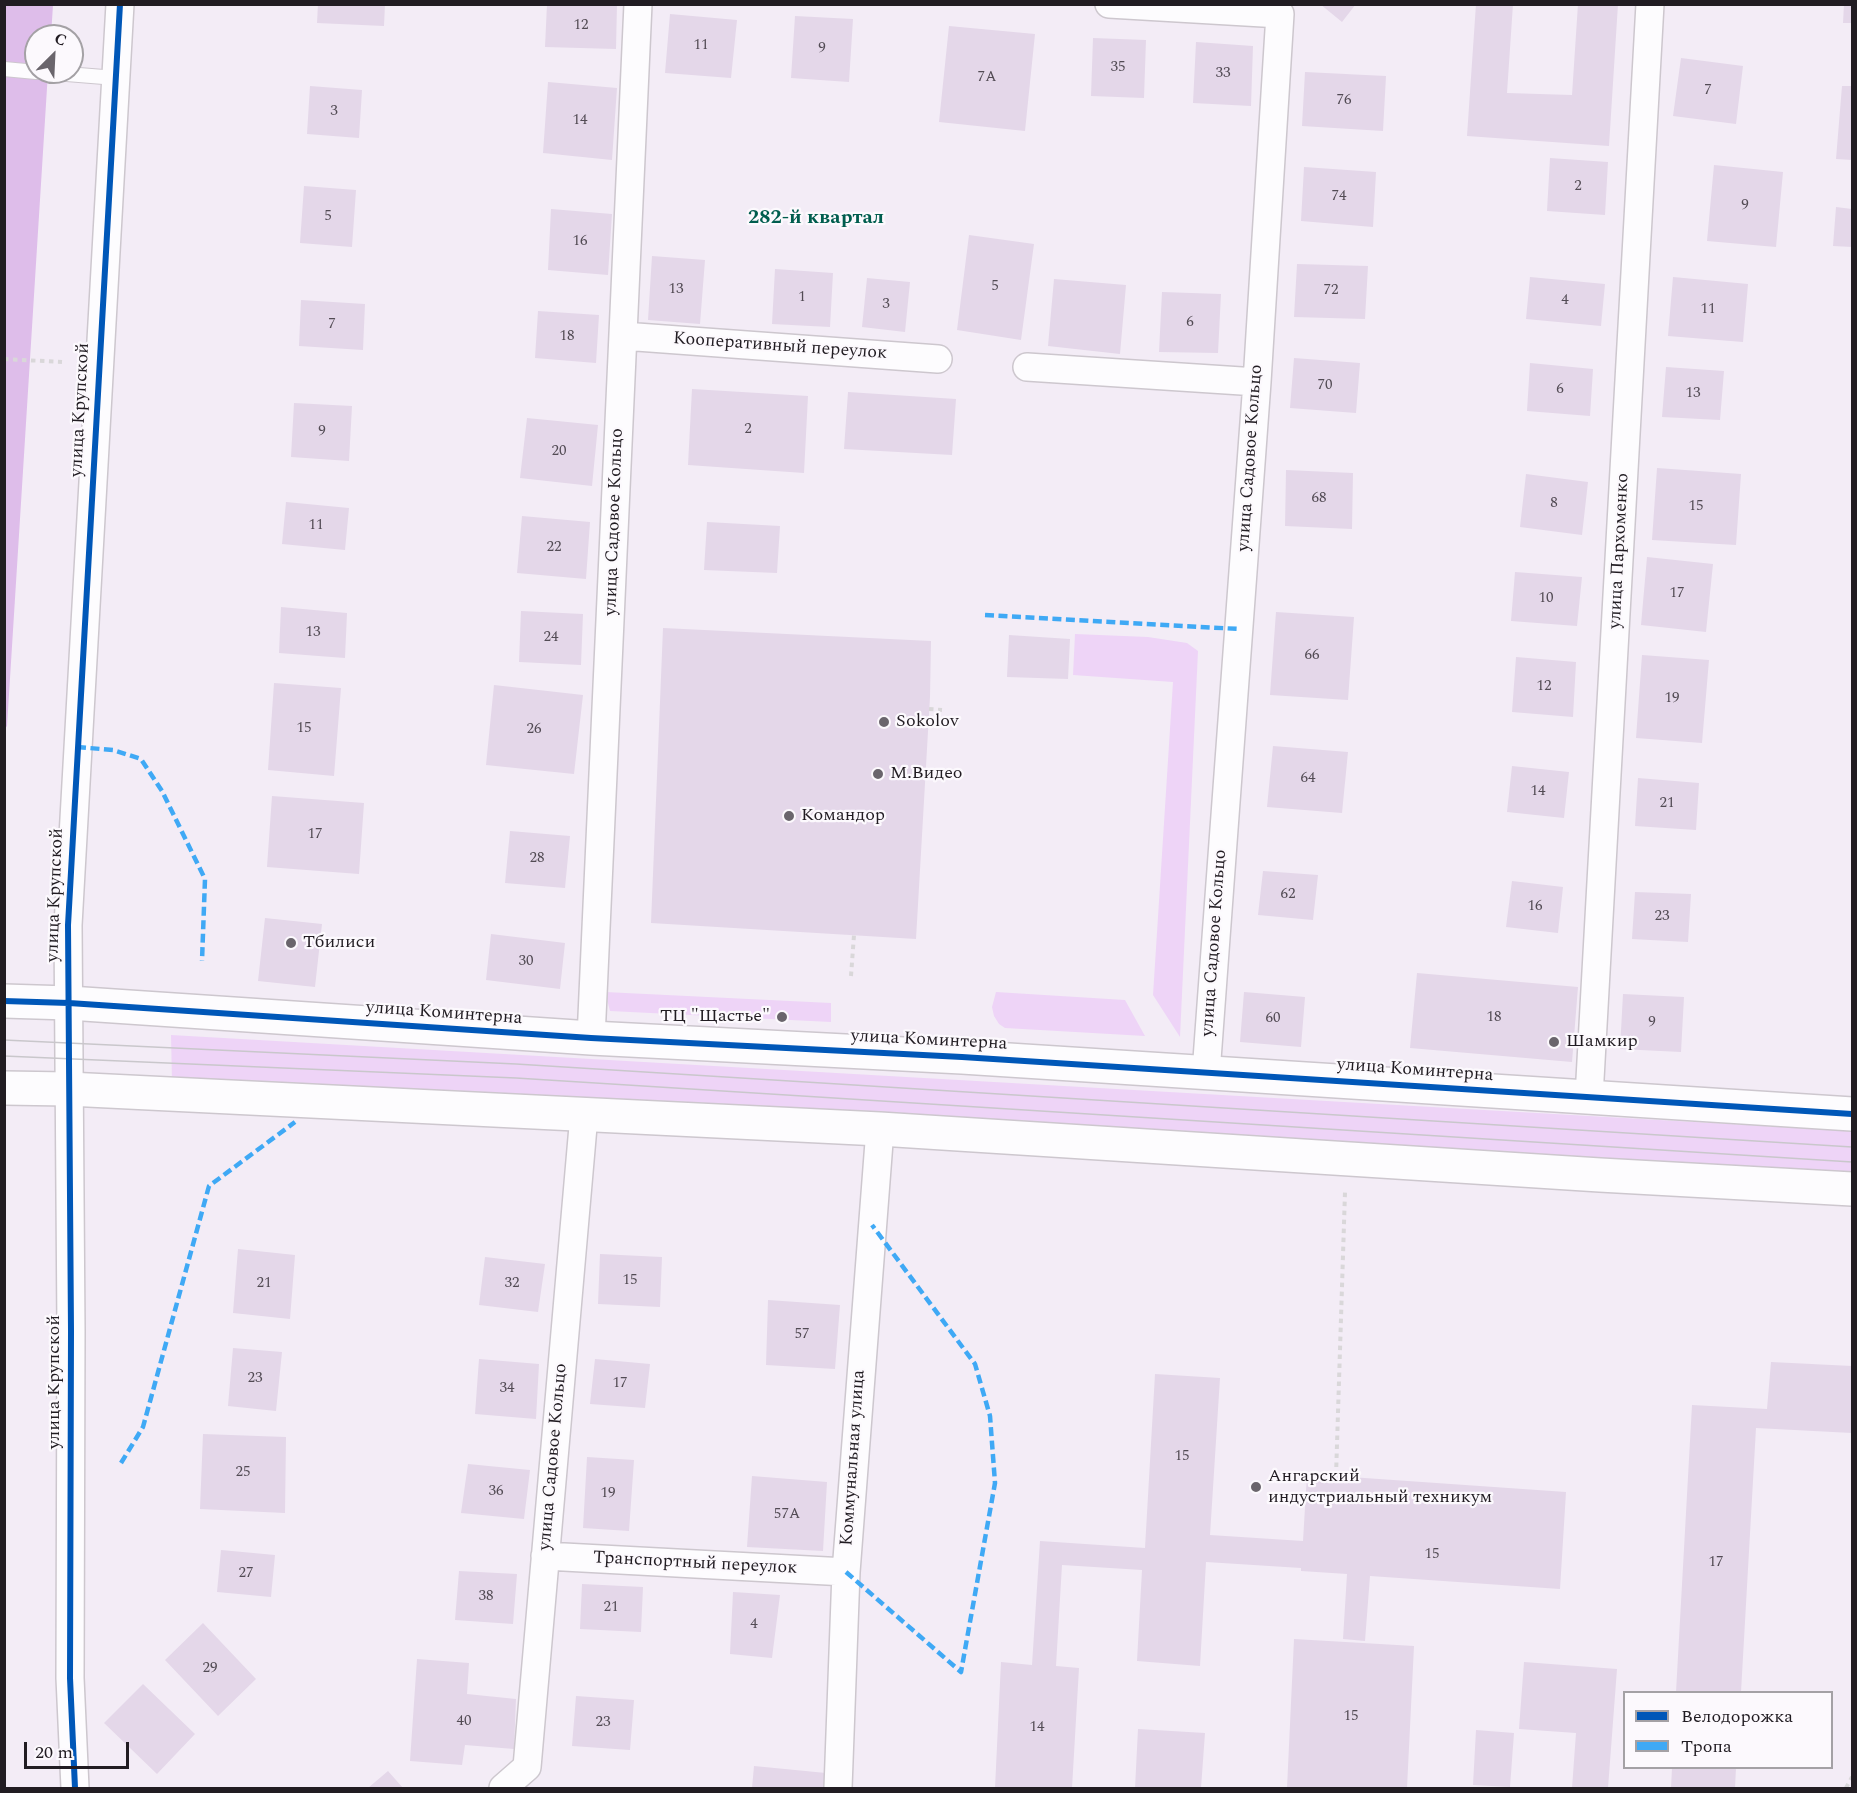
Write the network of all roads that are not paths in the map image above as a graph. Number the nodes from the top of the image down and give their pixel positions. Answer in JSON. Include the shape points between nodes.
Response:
{"nodes":[{"id":1,"x":120,"y":4,"type":"edge"},
{"id":2,"x":638,"y":4,"type":"edge"},
{"id":3,"x":1109,"y":4,"type":"edge"},
{"id":4,"x":1650,"y":4,"type":"edge"},
{"id":5,"x":4,"y":69,"type":"edge"},
{"id":6,"x":24,"y":71,"type":"edge"},
{"id":7,"x":84,"y":75,"type":"edge"},
{"id":8,"x":116,"y":78,"type":"junction"},
{"id":9,"x":623,"y":336,"type":"junction"},
{"id":10,"x":938,"y":359,"type":"dead end"},
{"id":11,"x":1027,"y":367,"type":"dead end"},
{"id":12,"x":1257,"y":382,"type":"junction"},
{"id":13,"x":4,"y":1001,"type":"edge"},
{"id":14,"x":69,"y":1003,"type":"junction"},
{"id":15,"x":591,"y":1038,"type":"junction"},
{"id":16,"x":1206,"y":1073,"type":"junction"},
{"id":17,"x":4,"y":1088,"type":"edge"},
{"id":18,"x":68,"y":1089,"type":"junction"},
{"id":19,"x":1589,"y":1097,"type":"junction"},
{"id":20,"x":584,"y":1114,"type":"junction"},
{"id":21,"x":1852,"y":1114,"type":"edge"},
{"id":22,"x":880,"y":1129,"type":"junction"},
{"id":23,"x":1852,"y":1189,"type":"edge"},
{"id":24,"x":545,"y":1556,"type":"junction"},
{"id":25,"x":846,"y":1572,"type":"junction"},
{"id":26,"x":75,"y":1788,"type":"edge"},
{"id":27,"x":503,"y":1788,"type":"edge"},
{"id":28,"x":838,"y":1788,"type":"edge"}],
"edges":[{"from":1,"to":8,"type":"street","name":"улица Крупской"},
{"from":2,"to":9,"type":"street","name":"улица Садовое Кольцо"},
{"from":3,"to":12,"type":"street","name":"улица Садовое Кольцо","via":[[1280,14]]},
{"from":4,"to":19,"type":"street","name":"улица Пархоменко"},
{"from":5,"to":6,"type":"lane"},
{"from":7,"to":8,"type":"lane"},
{"from":8,"to":14,"type":"street","name":"улица Крупской","via":[[68,925]]},
{"from":9,"to":10,"type":"street","name":"Кооперативный переулок"},
{"from":9,"to":15,"type":"street","name":"улица Садовое Кольцо"},
{"from":11,"to":12,"type":"street"},
{"from":12,"to":16,"type":"street","name":"улица Садовое Кольцо"},
{"from":13,"to":14,"type":"street","name":"улица Коминтерна"},
{"from":14,"to":15,"type":"street","name":"улица Коминтерна"},
{"from":14,"to":18,"type":"street","name":"улица Крупской"},
{"from":15,"to":16,"type":"street","name":"улица Коминтерна"},
{"from":16,"to":19,"type":"street","name":"улица Коминтерна"},
{"from":17,"to":18,"type":"street"},
{"from":18,"to":20,"type":"street"},
{"from":18,"to":26,"type":"street","name":"улица Крупской","via":[[70,1678]]},
{"from":19,"to":21,"type":"street","name":"улица Коминтерна"},
{"from":20,"to":22,"type":"street"},
{"from":20,"to":24,"type":"street","name":"улица Садовое Кольцо"},
{"from":22,"to":23,"type":"street"},
{"from":22,"to":25,"type":"street","name":"Коммунальная улица"},
{"from":24,"to":25,"type":"street","name":"Транспортный переулок"},
{"from":24,"to":27,"type":"street","name":"улица Садовое Кольцо","via":[[527,1767]]},
{"from":25,"to":28,"type":"street","name":"Коммунальная улица"}]}
